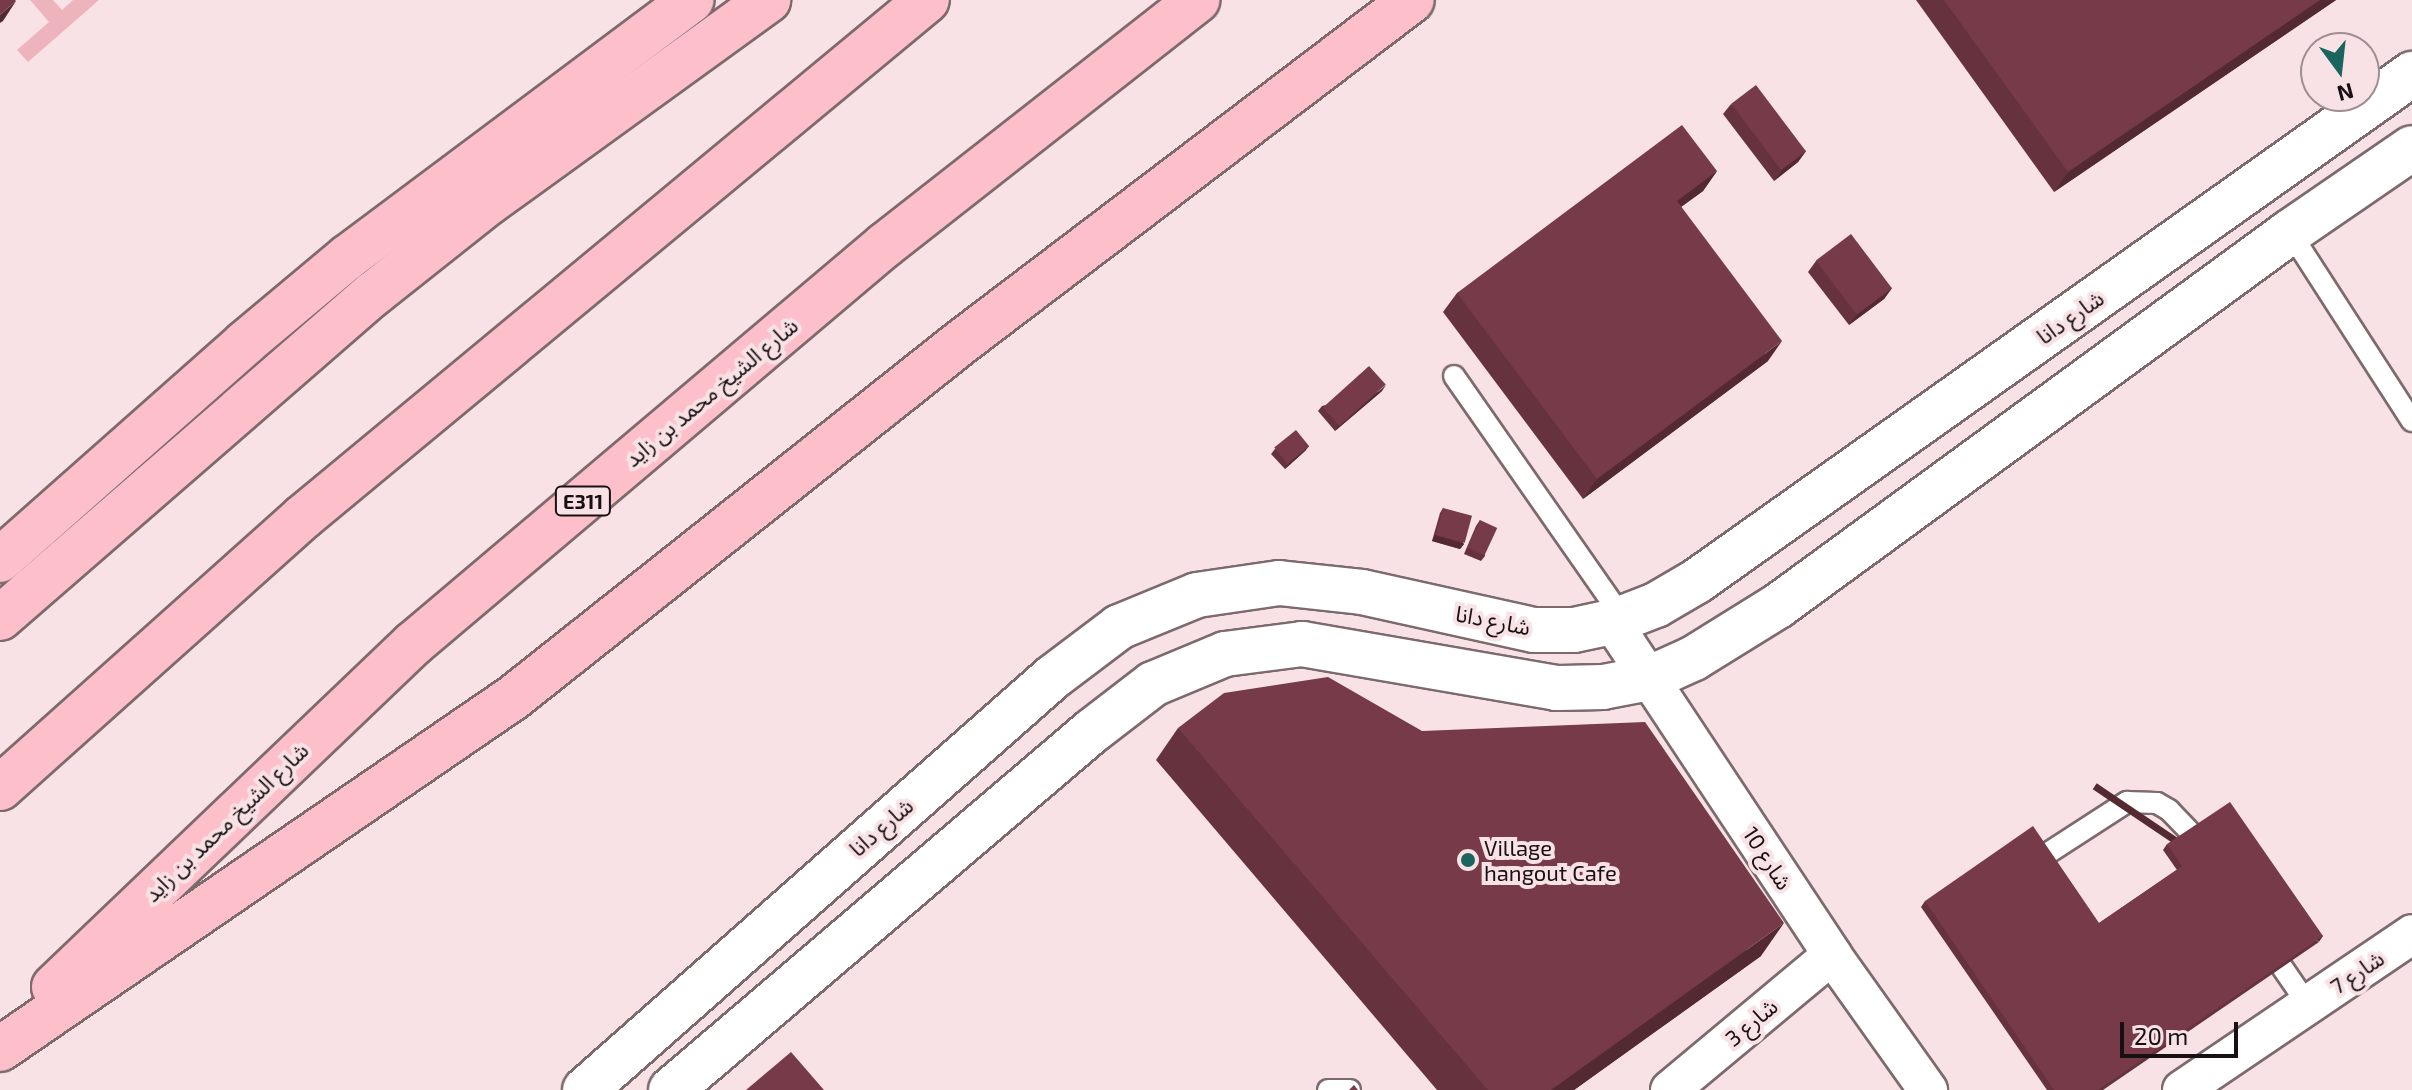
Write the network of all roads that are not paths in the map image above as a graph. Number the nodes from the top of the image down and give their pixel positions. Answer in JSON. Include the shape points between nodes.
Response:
{"nodes":[{"id":1,"x":691,"y":0,"type":"edge"},
{"id":2,"x":768,"y":0,"type":"edge"},
{"id":3,"x":927,"y":0,"type":"edge"},
{"id":4,"x":1197,"y":0,"type":"edge"},
{"id":5,"x":1412,"y":0,"type":"edge"},
{"id":6,"x":2412,"y":74,"type":"edge"},
{"id":7,"x":2412,"y":148,"type":"edge"},
{"id":8,"x":2290,"y":232,"type":"junction"},
{"id":9,"x":1454,"y":376,"type":"dead end"},
{"id":10,"x":2412,"y":421,"type":"edge"},
{"id":11,"x":0,"y":560,"type":"edge"},
{"id":12,"x":0,"y":618,"type":"edge"},
{"id":13,"x":1618,"y":620,"type":"junction"},
{"id":14,"x":1650,"y":678,"type":"junction"},
{"id":15,"x":0,"y":788,"type":"edge"},
{"id":16,"x":2190,"y":832,"type":"edge"},
{"id":17,"x":2045,"y":855,"type":"edge"},
{"id":18,"x":2412,"y":934,"type":"edge"},
{"id":19,"x":1832,"y":955,"type":"junction"},
{"id":20,"x":2282,"y":967,"type":"edge"},
{"id":21,"x":2308,"y":1005,"type":"junction"},
{"id":22,"x":0,"y":1038,"type":"edge"},
{"id":23,"x":0,"y":1049,"type":"edge"},
{"id":24,"x":585,"y":1090,"type":"edge"},
{"id":25,"x":671,"y":1090,"type":"edge"},
{"id":26,"x":1328,"y":1090,"type":"edge"},
{"id":27,"x":1350,"y":1090,"type":"edge"},
{"id":28,"x":1670,"y":1090,"type":"edge"},
{"id":29,"x":1928,"y":1090,"type":"edge"},
{"id":30,"x":2182,"y":1090,"type":"edge"}],
"edges":[{"from":1,"to":11,"type":"highway","via":[[348,257]]},
{"from":2,"to":12,"type":"highway","via":[[488,203],[373,294]]},
{"from":3,"to":15,"type":"highway","via":[[303,517]]},
{"from":4,"to":22,"type":"highway","name":"شارع الشيخ محمد بن زايد","number":"E311","via":[[885,245],[413,644]]},
{"from":5,"to":23,"type":"highway","via":[[964,340],[514,697]]},
{"from":6,"to":13,"type":"street","name":"شارع دانا","via":[[1697,581]]},
{"from":7,"to":8,"type":"street"},
{"from":8,"to":10,"type":"lane"},
{"from":8,"to":14,"type":"street","via":[[1778,606],[1694,658]]},
{"from":9,"to":13,"type":"lane"},
{"from":13,"to":14,"type":"street","name":"شارع 10"},
{"from":13,"to":24,"type":"street","name":"شارع دانا","via":[[1574,630],[1534,630],[1362,592],[1279,583],[1197,595],[1119,627],[1041,687]]},
{"from":14,"to":19,"type":"street","name":"شارع 10"},
{"from":14,"to":25,"type":"street","via":[[1556,688],[1302,644],[1225,654],[1153,684]]},
{"from":16,"to":17,"type":"lane","via":[[2157,803],[2127,802]]},
{"from":18,"to":21,"type":"street","name":"شارع 7"},
{"from":19,"to":28,"type":"street","name":"شارع 3"},
{"from":19,"to":29,"type":"street","name":"شارع 10"},
{"from":20,"to":21,"type":"lane"},
{"from":21,"to":30,"type":"street","name":"شارع 7"},
{"from":26,"to":27,"type":"lane"}]}
